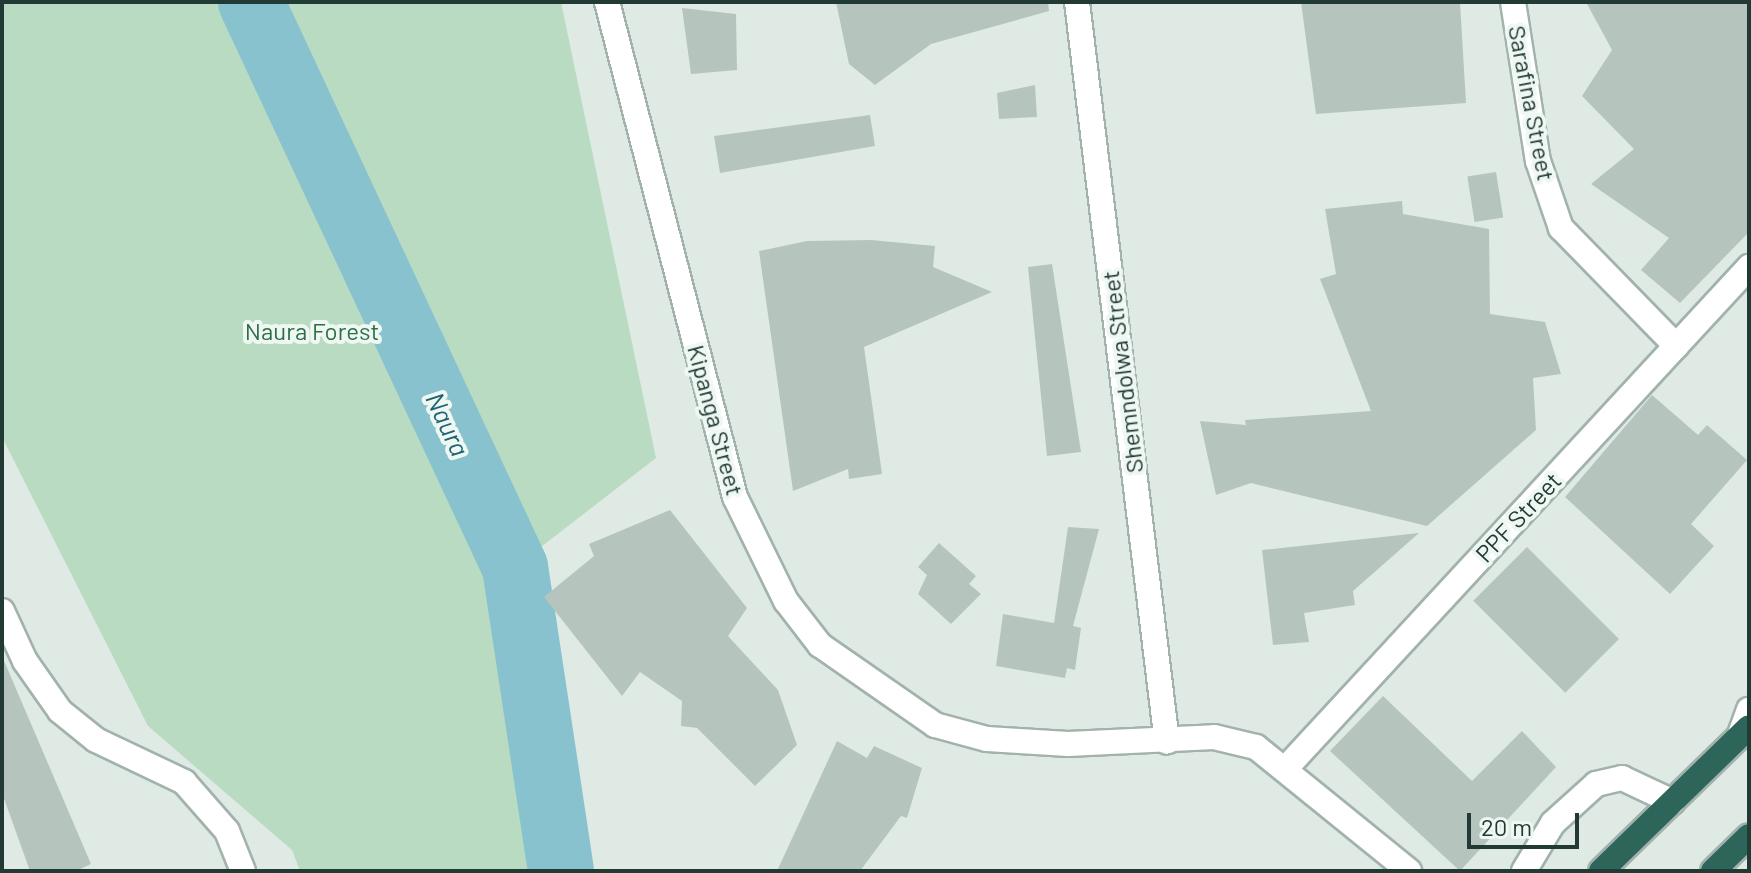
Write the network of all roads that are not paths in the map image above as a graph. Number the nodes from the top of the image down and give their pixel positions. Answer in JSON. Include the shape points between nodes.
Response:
{"nodes":[{"id":1,"x":607,"y":2,"type":"edge"},
{"id":2,"x":1077,"y":2,"type":"edge"},
{"id":3,"x":1513,"y":2,"type":"edge"},
{"id":4,"x":1749,"y":267,"type":"edge"},
{"id":5,"x":1676,"y":346,"type":"junction"},
{"id":6,"x":2,"y":611,"type":"edge"},
{"id":7,"x":1749,"y":710,"type":"edge"},
{"id":8,"x":1744,"y":732,"type":"edge"},
{"id":9,"x":1167,"y":742,"type":"junction"},
{"id":10,"x":1287,"y":767,"type":"junction"},
{"id":11,"x":1673,"y":802,"type":"junction"},
{"id":12,"x":1749,"y":836,"type":"edge"},
{"id":13,"x":1723,"y":868,"type":"edge"},
{"id":14,"x":243,"y":871,"type":"edge"},
{"id":15,"x":1409,"y":871,"type":"edge"},
{"id":16,"x":1524,"y":871,"type":"edge"},
{"id":17,"x":1601,"y":871,"type":"edge"}],
"edges":[{"from":1,"to":9,"type":"street","name":"Kipanga Street","via":[[735,497],[786,601],[820,645],[935,725],[1000,740]]},
{"from":2,"to":9,"type":"street","name":"Shemndolwa Street"},
{"from":3,"to":5,"type":"street","name":"Sarafina Street","via":[[1538,161],[1561,228]]},
{"from":4,"to":5,"type":"street","name":"PPF Street"},
{"from":5,"to":10,"type":"street","name":"PPF Street"},
{"from":6,"to":14,"type":"street","via":[[25,661],[60,711],[96,740],[184,782],[227,831]]},
{"from":7,"to":8,"type":"street"},
{"from":8,"to":11,"type":"highway"},
{"from":9,"to":10,"type":"street","name":"Kipanga Street","via":[[1214,737],[1256,747]]},
{"from":10,"to":15,"type":"street","name":"Kipanga Street"},
{"from":11,"to":16,"type":"street","via":[[1622,778],[1596,784],[1553,823]]},
{"from":11,"to":17,"type":"highway"},
{"from":12,"to":13,"type":"highway"}]}
